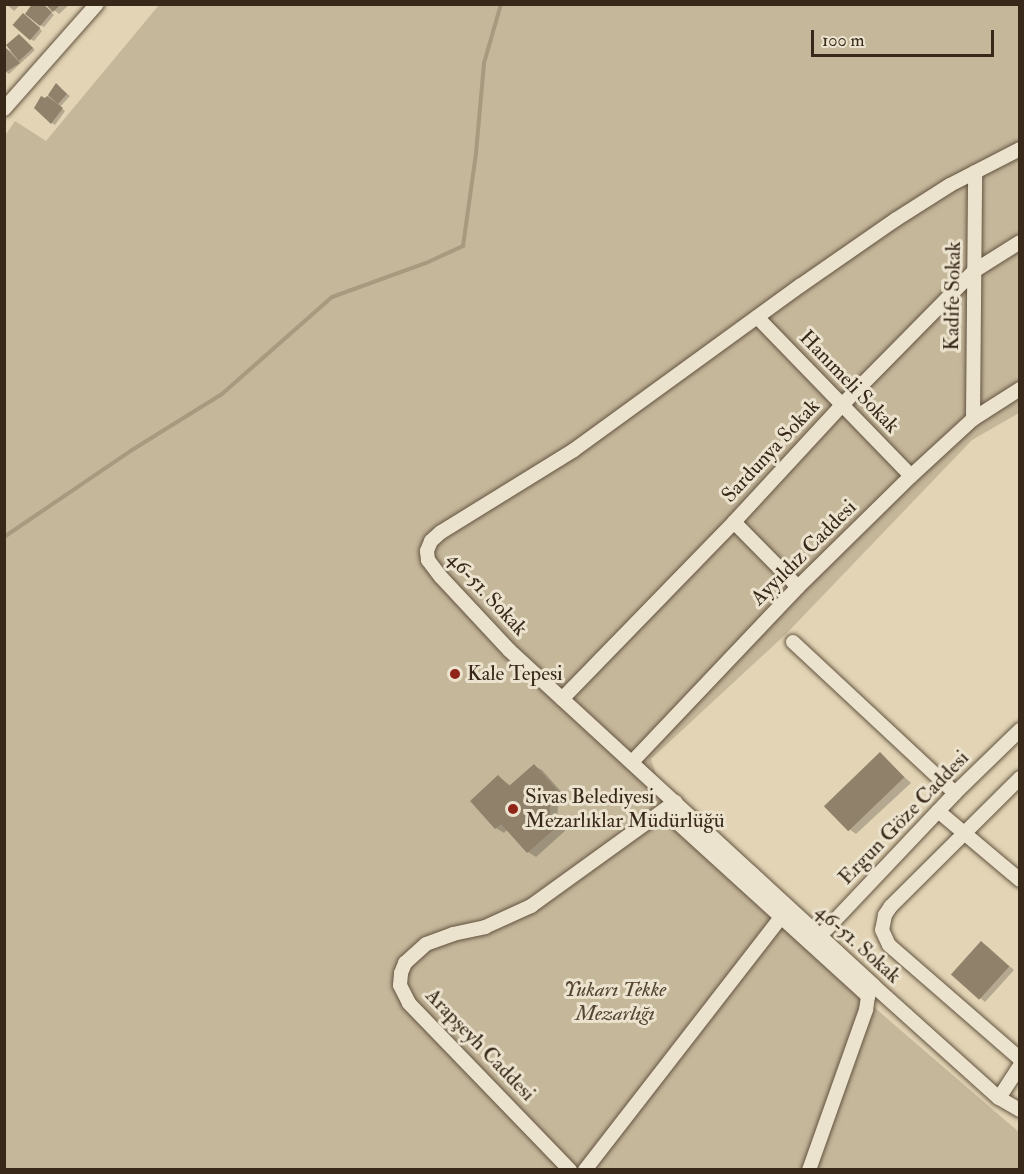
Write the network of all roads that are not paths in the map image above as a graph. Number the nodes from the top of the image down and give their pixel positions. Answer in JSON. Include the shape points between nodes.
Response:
{"nodes":[{"id":1,"x":97,"y":5,"type":"edge"},
{"id":2,"x":6,"y":103,"type":"edge"},
{"id":3,"x":1020,"y":149,"type":"edge"},
{"id":4,"x":975,"y":172,"type":"junction"},
{"id":5,"x":1020,"y":242,"type":"edge"},
{"id":6,"x":974,"y":271,"type":"junction"},
{"id":7,"x":757,"y":317,"type":"junction"},
{"id":8,"x":1020,"y":389,"type":"edge"},
{"id":9,"x":842,"y":405,"type":"junction"},
{"id":10,"x":973,"y":419,"type":"junction"},
{"id":11,"x":911,"y":476,"type":"junction"},
{"id":12,"x":734,"y":522,"type":"junction"},
{"id":13,"x":798,"y":587,"type":"junction"},
{"id":14,"x":793,"y":642,"type":"dead end"},
{"id":15,"x":562,"y":699,"type":"junction"},
{"id":16,"x":1020,"y":730,"type":"edge"},
{"id":17,"x":632,"y":762,"type":"junction"},
{"id":18,"x":1020,"y":778,"type":"edge"},
{"id":19,"x":955,"y":793,"type":"junction"},
{"id":20,"x":675,"y":802,"type":"junction"},
{"id":21,"x":938,"y":811,"type":"junction"},
{"id":22,"x":965,"y":832,"type":"junction"},
{"id":23,"x":1020,"y":880,"type":"edge"},
{"id":24,"x":782,"y":916,"type":"junction"},
{"id":25,"x":820,"y":936,"type":"junction"},
{"id":26,"x":1020,"y":1059,"type":"edge"},
{"id":27,"x":1020,"y":1066,"type":"edge"},
{"id":28,"x":999,"y":1098,"type":"junction"},
{"id":29,"x":1020,"y":1110,"type":"edge"},
{"id":30,"x":587,"y":1169,"type":"edge"},
{"id":31,"x":570,"y":1170,"type":"edge"},
{"id":32,"x":809,"y":1170,"type":"edge"}],
"edges":[{"from":1,"to":2,"type":"street"},
{"from":3,"to":4,"type":"street"},
{"from":4,"to":6,"type":"street","name":"Kadife Sokak"},
{"from":4,"to":7,"type":"street","via":[[950,184]]},
{"from":5,"to":6,"type":"street","name":"Sardunya Sokak"},
{"from":6,"to":9,"type":"street","name":"Sardunya Sokak"},
{"from":6,"to":10,"type":"street","name":"Kadife Sokak"},
{"from":7,"to":9,"type":"street","name":"Hanımeli Sokak"},
{"from":7,"to":15,"type":"street","name":"46-51. Sokak","via":[[574,450],[441,532],[429,545],[428,560],[509,650]]},
{"from":8,"to":10,"type":"street","name":"Ayyıldız Caddesi"},
{"from":9,"to":11,"type":"street","name":"Hanımeli Sokak"},
{"from":9,"to":12,"type":"street","name":"Sardunya Sokak"},
{"from":10,"to":11,"type":"street","name":"Ayyıldız Caddesi"},
{"from":11,"to":13,"type":"street","name":"Ayyıldız Caddesi"},
{"from":12,"to":13,"type":"street"},
{"from":12,"to":15,"type":"street","name":"Sardunya Sokak"},
{"from":13,"to":17,"type":"street","name":"Ayyıldız Caddesi"},
{"from":14,"to":19,"type":"street"},
{"from":15,"to":17,"type":"street","name":"46-51. Sokak"},
{"from":16,"to":19,"type":"street","name":"Ergun Göze Caddesi"},
{"from":17,"to":20,"type":"street","name":"46-51. Sokak"},
{"from":18,"to":22,"type":"street"},
{"from":19,"to":21,"type":"street","name":"Ergun Göze Caddesi"},
{"from":20,"to":24,"type":"street","name":"46-51. Sokak","via":[[675,819],[679,824]]},
{"from":20,"to":25,"type":"street","name":"46-51. Sokak"},
{"from":20,"to":31,"type":"street","name":"Arapşeyh Caddesi","via":[[531,906],[485,927],[426,944],[400,973],[400,985],[409,1003]]},
{"from":21,"to":22,"type":"street"},
{"from":21,"to":25,"type":"street","name":"Ergun Göze Caddesi"},
{"from":22,"to":23,"type":"street"},
{"from":22,"to":26,"type":"street","via":[[891,906],[882,930],[890,945]]},
{"from":24,"to":30,"type":"street"},
{"from":24,"to":32,"type":"street","name":"46-51. Sokak","via":[[865,991],[868,999]]},
{"from":25,"to":28,"type":"street","name":"46-51. Sokak"},
{"from":27,"to":28,"type":"street"},
{"from":28,"to":29,"type":"street","name":"46-51. Sokak"}]}
